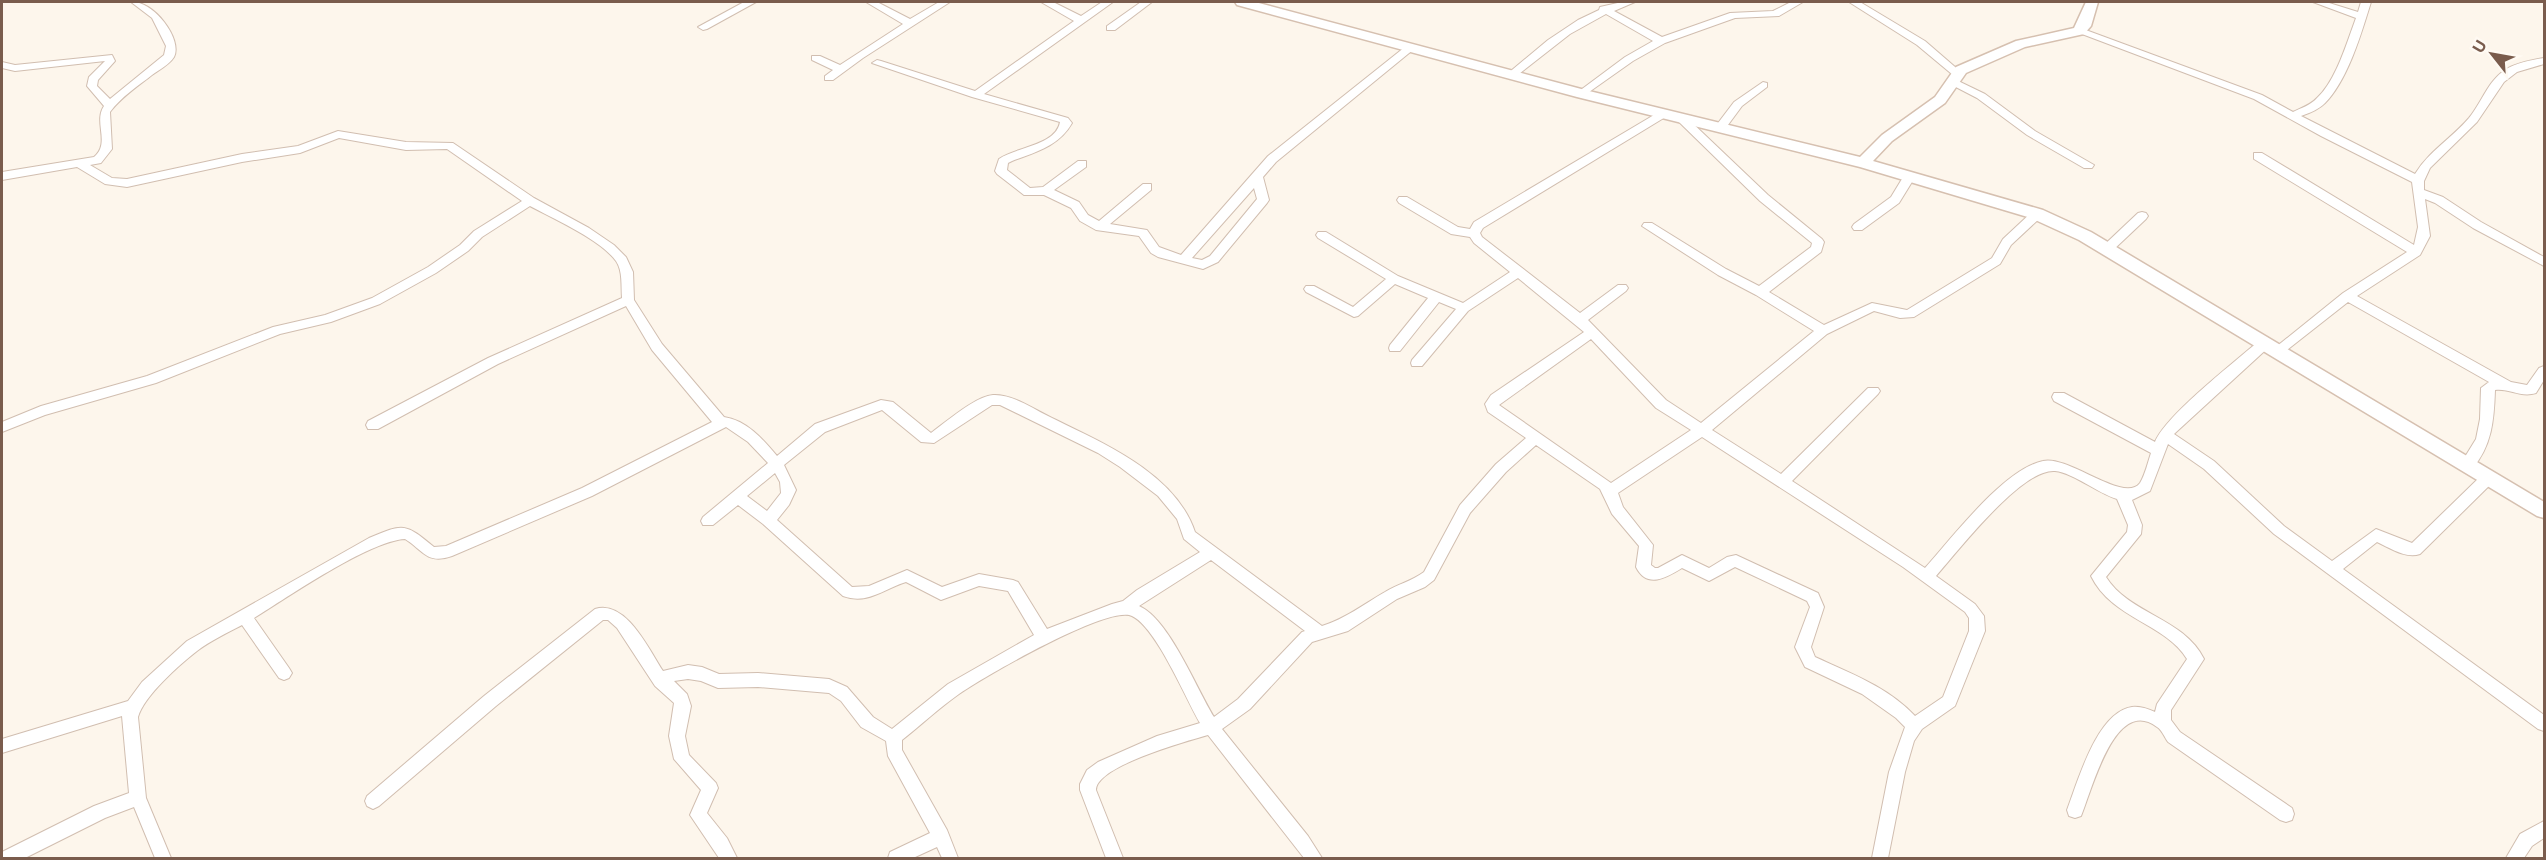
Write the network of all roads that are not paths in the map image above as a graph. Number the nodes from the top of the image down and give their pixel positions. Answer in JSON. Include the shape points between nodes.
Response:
{"nodes":[{"id":1,"x":136,"y":2,"type":"edge"},
{"id":2,"x":751,"y":2,"type":"edge"},
{"id":3,"x":872,"y":2,"type":"edge"},
{"id":4,"x":945,"y":2,"type":"edge"},
{"id":5,"x":1046,"y":2,"type":"edge"},
{"id":6,"x":1108,"y":2,"type":"edge"},
{"id":7,"x":1147,"y":2,"type":"edge"},
{"id":8,"x":1242,"y":2,"type":"edge"},
{"id":9,"x":1630,"y":2,"type":"edge"},
{"id":10,"x":1798,"y":2,"type":"edge"},
{"id":11,"x":1854,"y":2,"type":"edge"},
{"id":12,"x":2092,"y":2,"type":"edge"},
{"id":13,"x":2318,"y":2,"type":"edge"},
{"id":14,"x":2366,"y":2,"type":"edge"},
{"id":15,"x":1604,"y":9,"type":"junction"},
{"id":16,"x":2362,"y":17,"type":"junction"},
{"id":17,"x":1080,"y":20,"type":"junction"},
{"id":18,"x":909,"y":23,"type":"junction"},
{"id":19,"x":703,"y":27,"type":"dead end"},
{"id":20,"x":1111,"y":28,"type":"dead end"},
{"id":21,"x":2079,"y":31,"type":"junction"},
{"id":22,"x":1661,"y":41,"type":"junction"},
{"id":23,"x":1409,"y":49,"type":"junction"},
{"id":24,"x":816,"y":58,"type":"dead end"},
{"id":25,"x":2544,"y":61,"type":"edge"},
{"id":26,"x":877,"y":63,"type":"dead end"},
{"id":27,"x":2,"y":65,"type":"edge"},
{"id":28,"x":841,"y":69,"type":"junction"},
{"id":29,"x":1511,"y":75,"type":"junction"},
{"id":30,"x":1956,"y":77,"type":"junction"},
{"id":31,"x":829,"y":78,"type":"dead end"},
{"id":32,"x":1763,"y":85,"type":"dead end"},
{"id":33,"x":1582,"y":94,"type":"junction"},
{"id":34,"x":976,"y":95,"type":"junction"},
{"id":35,"x":108,"y":105,"type":"junction"},
{"id":36,"x":1663,"y":114,"type":"junction"},
{"id":37,"x":2293,"y":116,"type":"junction"},
{"id":38,"x":1682,"y":119,"type":"junction"},
{"id":39,"x":1721,"y":127,"type":"junction"},
{"id":40,"x":2258,"y":156,"type":"dead end"},
{"id":41,"x":79,"y":163,"type":"junction"},
{"id":42,"x":1863,"y":163,"type":"junction"},
{"id":43,"x":1082,"y":164,"type":"dead end"},
{"id":44,"x":2088,"y":165,"type":"dead end"},
{"id":45,"x":2,"y":176,"type":"edge"},
{"id":46,"x":1257,"y":177,"type":"junction"},
{"id":47,"x":1909,"y":177,"type":"junction"},
{"id":48,"x":2418,"y":186,"type":"junction"},
{"id":49,"x":1148,"y":187,"type":"dead end"},
{"id":50,"x":1046,"y":191,"type":"junction"},
{"id":51,"x":1403,"y":200,"type":"dead end"},
{"id":52,"x":530,"y":201,"type":"junction"},
{"id":53,"x":2037,"y":214,"type":"junction"},
{"id":54,"x":2142,"y":216,"type":"dead end"},
{"id":55,"x":1648,"y":226,"type":"dead end"},
{"id":56,"x":1100,"y":227,"type":"junction"},
{"id":57,"x":1858,"y":227,"type":"dead end"},
{"id":58,"x":1474,"y":233,"type":"junction"},
{"id":59,"x":1322,"y":235,"type":"dead end"},
{"id":60,"x":2107,"y":249,"type":"junction"},
{"id":61,"x":2416,"y":252,"type":"junction"},
{"id":62,"x":1182,"y":261,"type":"junction"},
{"id":63,"x":2544,"y":262,"type":"edge"},
{"id":64,"x":1520,"y":271,"type":"junction"},
{"id":65,"x":1394,"y":279,"type":"junction"},
{"id":66,"x":1622,"y":288,"type":"dead end"},
{"id":67,"x":1310,"y":289,"type":"dead end"},
{"id":68,"x":1760,"y":292,"type":"junction"},
{"id":69,"x":2347,"y":296,"type":"junction"},
{"id":70,"x":1436,"y":297,"type":"junction"},
{"id":71,"x":628,"y":300,"type":"junction"},
{"id":72,"x":1464,"y":308,"type":"junction"},
{"id":73,"x":1580,"y":320,"type":"junction"},
{"id":74,"x":1823,"y":331,"type":"junction"},
{"id":75,"x":1592,"y":332,"type":"junction"},
{"id":76,"x":2271,"y":347,"type":"junction"},
{"id":77,"x":1395,"y":348,"type":"dead end"},
{"id":78,"x":1417,"y":363,"type":"dead end"},
{"id":79,"x":2544,"y":371,"type":"edge"},
{"id":80,"x":2507,"y":386,"type":"junction"},
{"id":81,"x":1874,"y":391,"type":"dead end"},
{"id":82,"x":2059,"y":398,"type":"dead end"},
{"id":83,"x":719,"y":423,"type":"junction"},
{"id":84,"x":373,"y":425,"type":"dead end"},
{"id":85,"x":2,"y":427,"type":"edge"},
{"id":86,"x":1702,"y":430,"type":"junction"},
{"id":87,"x":1536,"y":437,"type":"junction"},
{"id":88,"x":2161,"y":443,"type":"junction"},
{"id":89,"x":777,"y":465,"type":"junction"},
{"id":90,"x":2467,"y":465,"type":"junction"},
{"id":91,"x":2488,"y":477,"type":"junction"},
{"id":92,"x":1782,"y":482,"type":"junction"},
{"id":93,"x":1610,"y":491,"type":"junction"},
{"id":94,"x":2123,"y":495,"type":"junction"},
{"id":95,"x":738,"y":497,"type":"junction"},
{"id":96,"x":2544,"y":511,"type":"edge"},
{"id":97,"x":768,"y":520,"type":"junction"},
{"id":98,"x":708,"y":521,"type":"dead end"},
{"id":99,"x":1210,"y":553,"type":"junction"},
{"id":100,"x":2332,"y":569,"type":"junction"},
{"id":101,"x":1927,"y":576,"type":"junction"},
{"id":102,"x":1127,"y":607,"type":"junction"},
{"id":103,"x":244,"y":616,"type":"junction"},
{"id":104,"x":1318,"y":632,"type":"junction"},
{"id":105,"x":1044,"y":637,"type":"junction"},
{"id":106,"x":284,"y":673,"type":"dead end"},
{"id":107,"x":661,"y":681,"type":"junction"},
{"id":108,"x":133,"y":706,"type":"junction"},
{"id":109,"x":2163,"y":722,"type":"junction"},
{"id":110,"x":2544,"y":724,"type":"edge"},
{"id":111,"x":1914,"y":726,"type":"junction"},
{"id":112,"x":1212,"y":727,"type":"junction"},
{"id":113,"x":894,"y":737,"type":"junction"},
{"id":114,"x":2,"y":746,"type":"edge"},
{"id":115,"x":138,"y":798,"type":"junction"},
{"id":116,"x":373,"y":801,"type":"dead end"},
{"id":117,"x":2075,"y":810,"type":"dead end"},
{"id":118,"x":2286,"y":814,"type":"dead end"},
{"id":119,"x":2544,"y":829,"type":"edge"},
{"id":120,"x":941,"y":836,"type":"junction"},
{"id":121,"x":8,"y":858,"type":"edge"},
{"id":122,"x":163,"y":858,"type":"edge"},
{"id":123,"x":728,"y":858,"type":"edge"},
{"id":124,"x":896,"y":858,"type":"edge"},
{"id":125,"x":950,"y":858,"type":"edge"},
{"id":126,"x":1114,"y":858,"type":"edge"},
{"id":127,"x":1314,"y":858,"type":"edge"},
{"id":128,"x":1880,"y":858,"type":"edge"},
{"id":129,"x":2514,"y":858,"type":"edge"}],
"edges":[{"from":1,"to":35,"type":"street","via":[[156,16],[171,49],[170,56]]},
{"from":2,"to":19,"type":"street"},
{"from":3,"to":18,"type":"street"},
{"from":4,"to":18,"type":"street"},
{"from":5,"to":17,"type":"street"},
{"from":6,"to":17,"type":"street"},
{"from":7,"to":20,"type":"street"},
{"from":8,"to":23,"type":"street"},
{"from":9,"to":15,"type":"street"},
{"from":10,"to":22,"type":"street","via":[[1775,14],[1734,15]]},
{"from":11,"to":30,"type":"street","via":[[1921,43]]},
{"from":12,"to":21,"type":"street"},
{"from":13,"to":16,"type":"street"},
{"from":14,"to":16,"type":"street"},
{"from":15,"to":22,"type":"street"},
{"from":15,"to":29,"type":"street","via":[[1544,46]]},
{"from":16,"to":37,"type":"street","via":[[2328,93]]},
{"from":17,"to":34,"type":"street"},
{"from":18,"to":28,"type":"street"},
{"from":21,"to":30,"type":"street","via":[[2013,46],[1992,54]]},
{"from":21,"to":37,"type":"street","via":[[2236,88]]},
{"from":22,"to":33,"type":"street"},
{"from":23,"to":29,"type":"street"},
{"from":23,"to":46,"type":"street","via":[[1272,159]]},
{"from":24,"to":28,"type":"street"},
{"from":25,"to":48,"type":"street","via":[[2506,74],[2487,95],[2473,120],[2426,166]]},
{"from":26,"to":34,"type":"street"},
{"from":27,"to":35,"type":"street","via":[[15,68],[108,57],[110,61],[92,86]]},
{"from":28,"to":31,"type":"street"},
{"from":29,"to":33,"type":"street"},
{"from":30,"to":42,"type":"street","via":[[1940,100],[1887,138]]},
{"from":30,"to":44,"type":"street","via":[[2031,133]]},
{"from":32,"to":39,"type":"street","via":[[1738,104]]},
{"from":33,"to":36,"type":"street"},
{"from":34,"to":50,"type":"street","via":[[1067,123],[1058,136],[1008,158],[1001,166],[1001,171],[1028,192]]},
{"from":35,"to":41,"type":"street","via":[[104,118],[108,138],[102,156]]},
{"from":36,"to":38,"type":"street"},
{"from":36,"to":58,"type":"street","via":[[1478,225]]},
{"from":37,"to":48,"type":"street"},
{"from":38,"to":39,"type":"street"},
{"from":38,"to":68,"type":"street","via":[[1764,198],[1818,242],[1817,249]]},
{"from":39,"to":42,"type":"street"},
{"from":40,"to":61,"type":"street"},
{"from":41,"to":45,"type":"street"},
{"from":41,"to":52,"type":"street","via":[[109,181],[127,183],[300,149],[338,134],[406,146],[449,146]]},
{"from":42,"to":47,"type":"street"},
{"from":43,"to":50,"type":"street"},
{"from":46,"to":62,"type":"street"},
{"from":46,"to":62,"type":"street","via":[[1263,200],[1214,259],[1203,265]]},
{"from":47,"to":53,"type":"street"},
{"from":47,"to":57,"type":"street","via":[[1895,200]]},
{"from":48,"to":61,"type":"street","via":[[2425,238]]},
{"from":48,"to":63,"type":"street"},
{"from":49,"to":56,"type":"street"},
{"from":50,"to":56,"type":"street","via":[[1075,205],[1084,218]]},
{"from":51,"to":58,"type":"street","via":[[1455,231]]},
{"from":52,"to":71,"type":"street","via":[[585,231],[622,260],[627,272]]},
{"from":52,"to":85,"type":"street","via":[[432,270],[361,308],[277,330],[151,380],[41,411]]},
{"from":53,"to":60,"type":"street"},
{"from":53,"to":74,"type":"street","via":[[2007,242],[1998,259],[1910,314],[1872,307]]},
{"from":54,"to":60,"type":"street"},
{"from":55,"to":68,"type":"street"},
{"from":56,"to":62,"type":"street","via":[[1143,233],[1155,250]]},
{"from":58,"to":64,"type":"street"},
{"from":59,"to":65,"type":"street"},
{"from":60,"to":76,"type":"street"},
{"from":61,"to":69,"type":"street"},
{"from":64,"to":72,"type":"street"},
{"from":64,"to":73,"type":"street"},
{"from":65,"to":67,"type":"street","via":[[1354,313]]},
{"from":65,"to":70,"type":"street"},
{"from":66,"to":73,"type":"street"},
{"from":68,"to":74,"type":"street"},
{"from":69,"to":76,"type":"street"},
{"from":69,"to":80,"type":"street"},
{"from":70,"to":72,"type":"street"},
{"from":70,"to":77,"type":"street"},
{"from":71,"to":83,"type":"street","via":[[657,347]]},
{"from":71,"to":84,"type":"street","via":[[493,361]]},
{"from":72,"to":78,"type":"street"},
{"from":73,"to":75,"type":"street"},
{"from":74,"to":86,"type":"street"},
{"from":75,"to":86,"type":"street","via":[[1653,397]]},
{"from":75,"to":87,"type":"street","via":[[1492,404],[1496,411]]},
{"from":76,"to":88,"type":"street","via":[[2181,417]]},
{"from":76,"to":90,"type":"street"},
{"from":79,"to":80,"type":"street","via":[[2531,390]]},
{"from":80,"to":90,"type":"street","via":[[2497,384],[2488,388],[2485,432],[2480,448]]},
{"from":81,"to":92,"type":"street"},
{"from":82,"to":88,"type":"street"},
{"from":83,"to":89,"type":"street","via":[[732,422],[741,428]]},
{"from":83,"to":103,"type":"street","via":[[587,492],[447,552],[430,552],[411,535],[381,539]]},
{"from":86,"to":92,"type":"street"},
{"from":86,"to":93,"type":"street"},
{"from":87,"to":93,"type":"street"},
{"from":87,"to":104,"type":"street","via":[[1501,468],[1466,509],[1429,576],[1343,626]]},
{"from":88,"to":94,"type":"street","via":[[2145,487],[2139,493]]},
{"from":88,"to":100,"type":"street","via":[[2209,465],[2258,513]]},
{"from":89,"to":95,"type":"street"},
{"from":89,"to":97,"type":"street","via":[[789,489]]},
{"from":89,"to":99,"type":"street","via":[[829,423],[881,405],[888,406],[926,438],[934,438],[990,400],[1002,400],[1125,463],[1163,492],[1183,517],[1189,535]]},
{"from":90,"to":91,"type":"street"},
{"from":91,"to":96,"type":"street"},
{"from":91,"to":100,"type":"street","via":[[2415,550],[2376,535]]},
{"from":92,"to":101,"type":"street"},
{"from":93,"to":111,"type":"street","via":[[1617,510],[1646,544],[1643,567],[1647,572],[1661,573],[1682,561],[1709,575],[1736,561],[1808,594],[1817,607],[1803,646],[1810,662],[1868,689]]},
{"from":94,"to":101,"type":"street","via":[[2060,467],[2037,469],[1996,500]]},
{"from":94,"to":109,"type":"street","via":[[2135,525],[2134,534],[2098,576],[2101,583],[2181,642],[2196,659],[2163,709]]},
{"from":95,"to":97,"type":"street"},
{"from":95,"to":98,"type":"street"},
{"from":97,"to":105,"type":"street","via":[[848,592],[858,595],[907,576],[941,594],[979,580],[1013,585]]},
{"from":99,"to":102,"type":"street"},
{"from":99,"to":104,"type":"street"},
{"from":100,"to":110,"type":"street"},
{"from":101,"to":111,"type":"street","via":[[1970,608],[1976,616],[1977,631],[1949,701],[1942,710]]},
{"from":102,"to":105,"type":"street"},
{"from":102,"to":112,"type":"street","via":[[1151,623]]},
{"from":103,"to":106,"type":"street"},
{"from":103,"to":108,"type":"street","via":[[192,646]]},
{"from":104,"to":112,"type":"street","via":[[1298,645],[1244,704]]},
{"from":105,"to":113,"type":"street","via":[[954,689]]},
{"from":107,"to":113,"type":"street","via":[[688,672],[718,681],[838,688],[866,722]]},
{"from":107,"to":116,"type":"street","via":[[622,623],[611,614],[600,614]]},
{"from":107,"to":123,"type":"street","via":[[684,706],[677,736],[682,759],[710,788],[698,815]]},
{"from":108,"to":114,"type":"street"},
{"from":108,"to":115,"type":"street","via":[[130,717]]},
{"from":109,"to":117,"type":"street","via":[[2131,714],[2110,729]]},
{"from":109,"to":118,"type":"street","via":[[2174,736]]},
{"from":111,"to":128,"type":"street","via":[[1897,776]]},
{"from":112,"to":126,"type":"street","via":[[1163,741],[1093,775],[1088,790]]},
{"from":112,"to":127,"type":"street"},
{"from":113,"to":120,"type":"street","via":[[894,751]]},
{"from":115,"to":121,"type":"street"},
{"from":115,"to":122,"type":"street"},
{"from":119,"to":129,"type":"street","via":[[2526,840]]},
{"from":120,"to":124,"type":"street"},
{"from":120,"to":125,"type":"street"}]}
